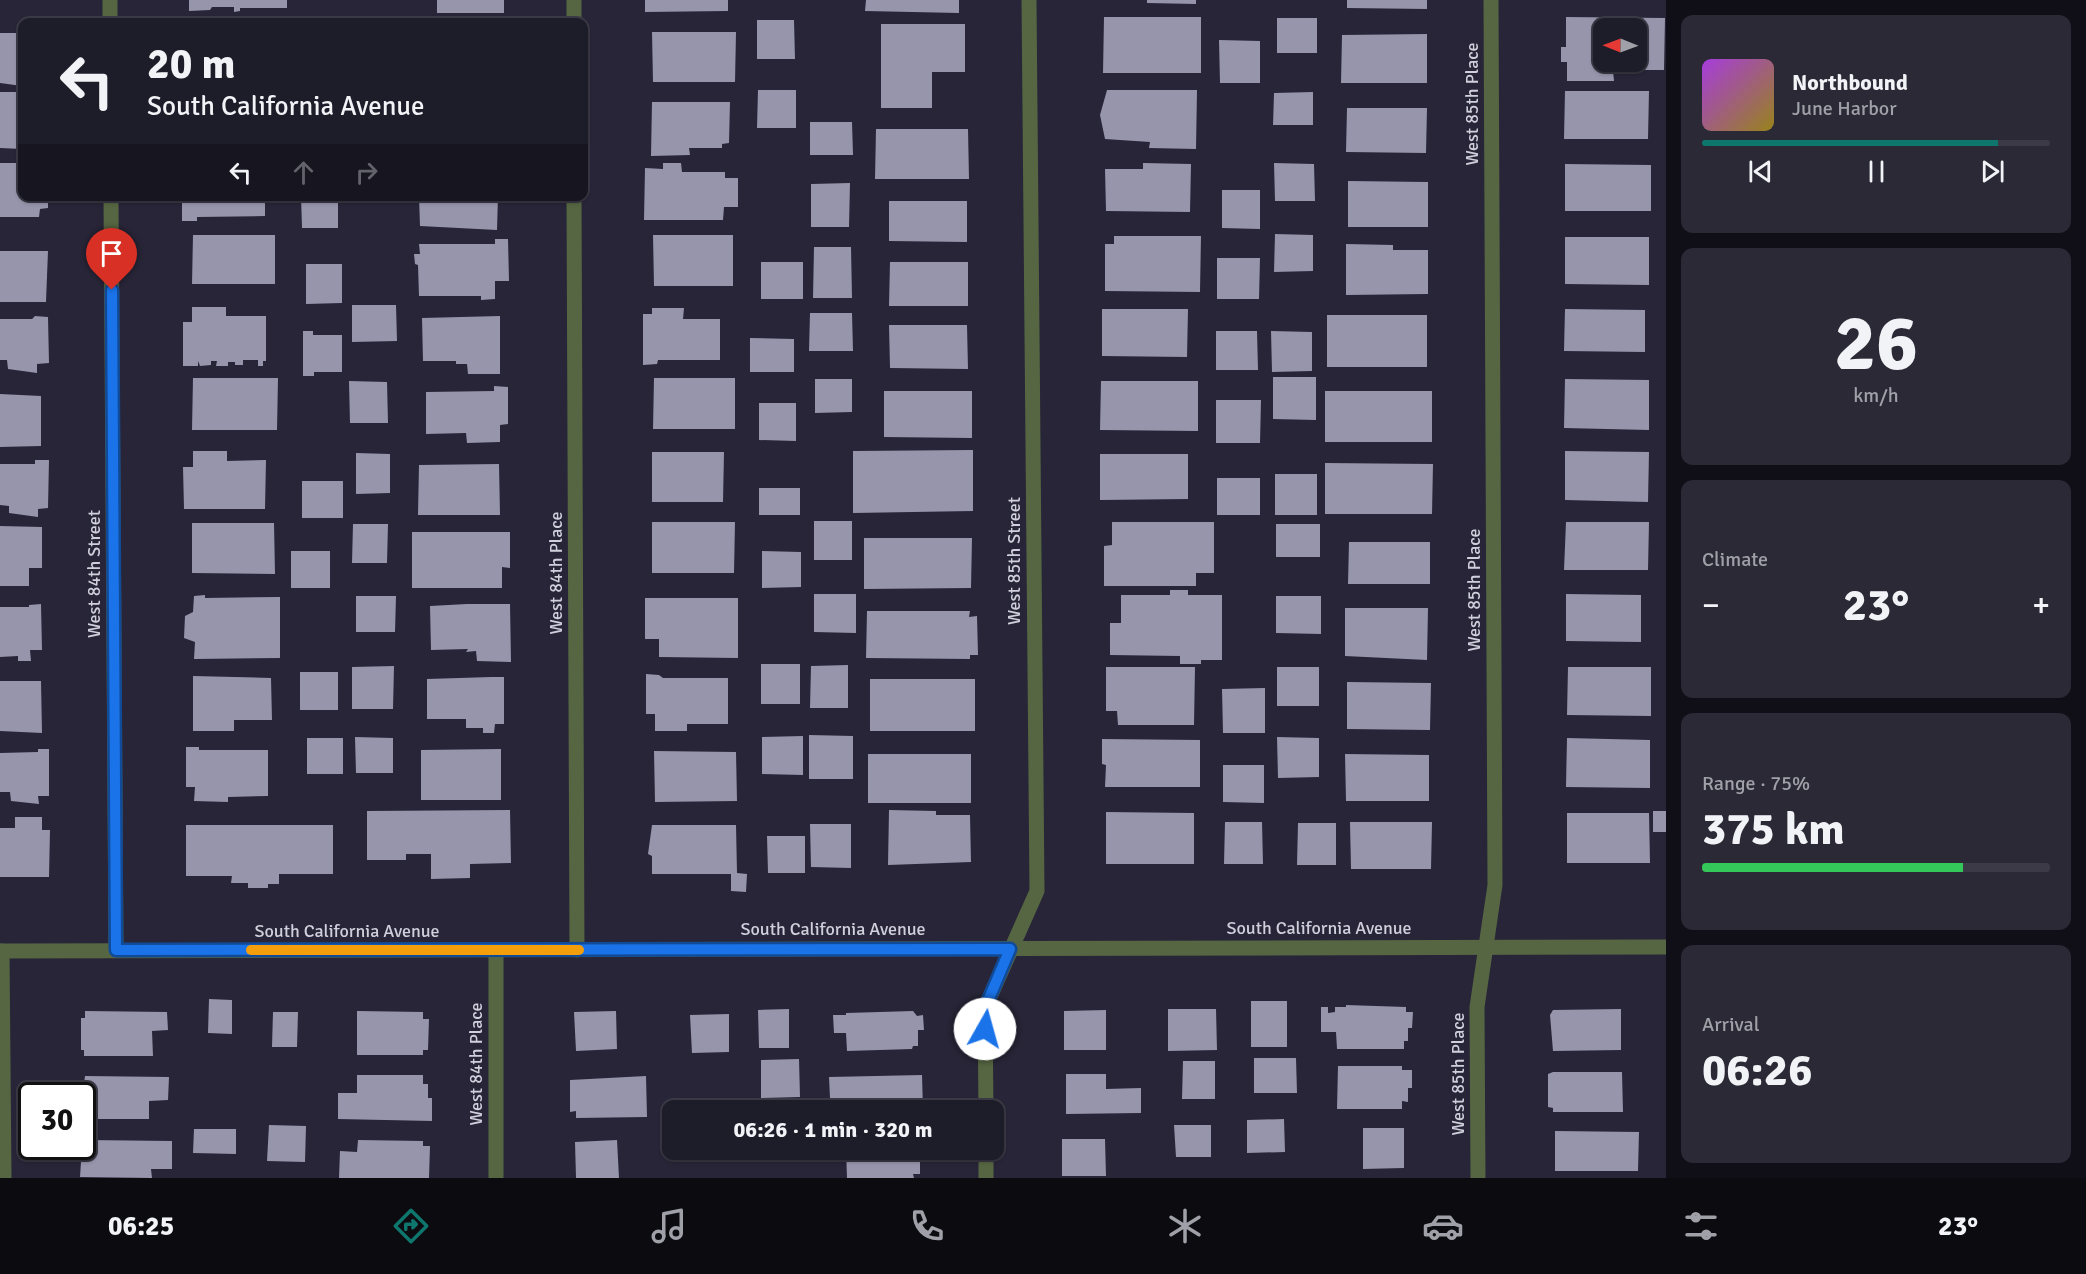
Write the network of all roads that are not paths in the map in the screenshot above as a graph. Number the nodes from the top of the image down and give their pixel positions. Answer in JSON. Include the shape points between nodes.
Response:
{"nodes":[{"id":1,"x":110,"y":0,"type":"edge"},
{"id":2,"x":573,"y":0,"type":"edge"},
{"id":3,"x":1029,"y":0,"type":"edge"},
{"id":4,"x":1491,"y":0,"type":"edge"},
{"id":5,"x":110,"y":18,"type":"edge"},
{"id":6,"x":574,"y":18,"type":"edge"},
{"id":7,"x":111,"y":201,"type":"edge"},
{"id":8,"x":574,"y":201,"type":"edge"},
{"id":9,"x":1486,"y":947,"type":"junction"},
{"id":10,"x":1666,"y":947,"type":"edge"},
{"id":11,"x":1010,"y":949,"type":"junction"},
{"id":12,"x":116,"y":950,"type":"junction"},
{"id":13,"x":496,"y":950,"type":"junction"},
{"id":14,"x":577,"y":950,"type":"junction"},
{"id":15,"x":1,"y":951,"type":"edge"},
{"id":16,"x":986,"y":1100,"type":"edge"},
{"id":17,"x":986,"y":1160,"type":"edge"},
{"id":18,"x":4,"y":1178,"type":"edge"},
{"id":19,"x":496,"y":1178,"type":"edge"},
{"id":20,"x":986,"y":1178,"type":"edge"},
{"id":21,"x":1478,"y":1178,"type":"edge"}],
"edges":[{"from":1,"to":5,"type":"street"},
{"from":2,"to":6,"type":"street"},
{"from":3,"to":11,"type":"street","name":"West 85th Street","via":[[1037,891]]},
{"from":4,"to":9,"type":"street","name":"West 85th Place","via":[[1495,885]]},
{"from":7,"to":12,"type":"street","name":"West 84th Street"},
{"from":8,"to":14,"type":"street","name":"West 84th Place"},
{"from":9,"to":10,"type":"street","name":"South California Avenue"},
{"from":9,"to":11,"type":"street","name":"South California Avenue"},
{"from":9,"to":21,"type":"street","name":"West 85th Place","via":[[1478,1007]]},
{"from":11,"to":14,"type":"street","name":"South California Avenue"},
{"from":11,"to":16,"type":"street","name":"West 85th Street","via":[[985,1008]]},
{"from":12,"to":13,"type":"street","name":"South California Avenue"},
{"from":12,"to":15,"type":"street","name":"South California Avenue"},
{"from":13,"to":14,"type":"street","name":"South California Avenue"},
{"from":13,"to":19,"type":"street","name":"West 84th Place"},
{"from":15,"to":18,"type":"street"},
{"from":17,"to":20,"type":"street"}]}
